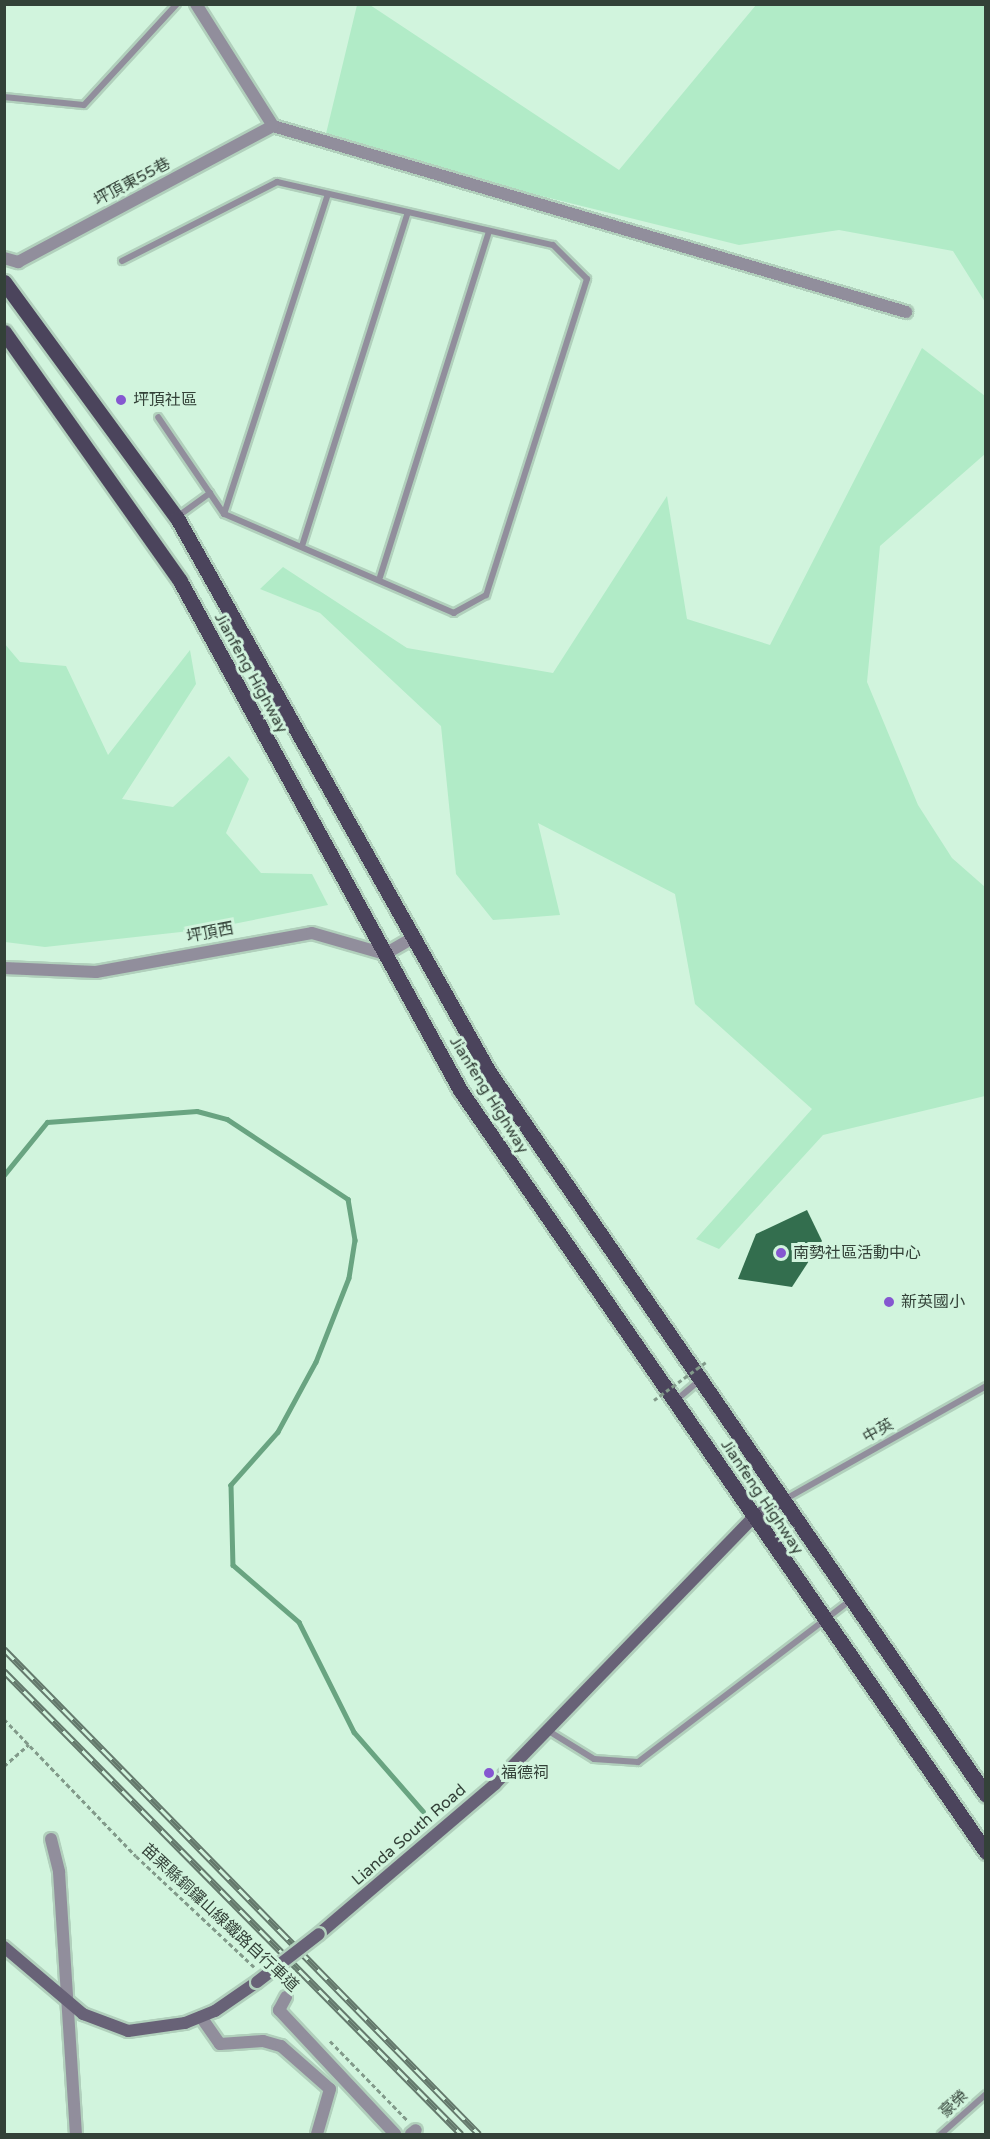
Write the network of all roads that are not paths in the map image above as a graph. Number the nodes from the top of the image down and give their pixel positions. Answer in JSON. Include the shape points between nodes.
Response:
{"nodes":[{"id":1,"x":177,"y":4,"type":"edge"},
{"id":2,"x":196,"y":4,"type":"edge"},
{"id":3,"x":4,"y":97,"type":"edge"},
{"id":4,"x":273,"y":126,"type":"junction"},
{"id":5,"x":328,"y":194,"type":"junction"},
{"id":6,"x":408,"y":212,"type":"junction"},
{"id":7,"x":489,"y":231,"type":"junction"},
{"id":8,"x":4,"y":258,"type":"edge"},
{"id":9,"x":122,"y":261,"type":"dead end"},
{"id":10,"x":4,"y":282,"type":"edge"},
{"id":11,"x":906,"y":312,"type":"dead end"},
{"id":12,"x":4,"y":332,"type":"edge"},
{"id":13,"x":158,"y":417,"type":"dead end"},
{"id":14,"x":210,"y":493,"type":"junction"},
{"id":15,"x":224,"y":514,"type":"junction"},
{"id":16,"x":177,"y":518,"type":"junction"},
{"id":17,"x":302,"y":546,"type":"junction"},
{"id":18,"x":380,"y":577,"type":"junction"},
{"id":19,"x":414,"y":937,"type":"junction"},
{"id":20,"x":385,"y":954,"type":"junction"},
{"id":21,"x":4,"y":968,"type":"edge"},
{"id":22,"x":700,"y":1379,"type":"junction"},
{"id":23,"x":986,"y":1386,"type":"edge"},
{"id":24,"x":675,"y":1402,"type":"junction"},
{"id":25,"x":783,"y":1500,"type":"junction"},
{"id":26,"x":754,"y":1517,"type":"junction"},
{"id":27,"x":851,"y":1599,"type":"junction"},
{"id":28,"x":825,"y":1621,"type":"junction"},
{"id":29,"x":547,"y":1730,"type":"junction"},
{"id":30,"x":986,"y":1795,"type":"edge"},
{"id":31,"x":51,"y":1839,"type":"dead end"},
{"id":32,"x":986,"y":1852,"type":"edge"},
{"id":33,"x":4,"y":1947,"type":"edge"},
{"id":34,"x":286,"y":1997,"type":"dead end"},
{"id":35,"x":69,"y":2002,"type":"junction"},
{"id":36,"x":201,"y":2017,"type":"junction"},
{"id":37,"x":986,"y":2094,"type":"edge"},
{"id":38,"x":76,"y":2134,"type":"edge"},
{"id":39,"x":317,"y":2134,"type":"edge"},
{"id":40,"x":395,"y":2134,"type":"edge"},
{"id":41,"x":941,"y":2134,"type":"edge"}],
"edges":[{"from":1,"to":3,"type":"lane","via":[[84,105]]},
{"from":2,"to":4,"type":"street"},
{"from":4,"to":8,"type":"street","name":"坪頂東55巷","via":[[18,262]]},
{"from":4,"to":11,"type":"street"},
{"from":5,"to":6,"type":"lane"},
{"from":5,"to":9,"type":"lane","via":[[278,182]]},
{"from":5,"to":15,"type":"lane"},
{"from":6,"to":7,"type":"lane"},
{"from":6,"to":17,"type":"lane"},
{"from":7,"to":18,"type":"lane"},
{"from":7,"to":18,"type":"lane","via":[[553,246],[586,279],[486,595],[454,613]]},
{"from":10,"to":16,"type":"main road","name":"Jianfeng Highway"},
{"from":12,"to":20,"type":"main road","name":"Jianfeng Highway","via":[[180,580]]},
{"from":13,"to":14,"type":"lane"},
{"from":14,"to":15,"type":"lane"},
{"from":14,"to":16,"type":"lane"},
{"from":15,"to":17,"type":"lane"},
{"from":16,"to":19,"type":"main road","name":"Jianfeng Highway"},
{"from":17,"to":18,"type":"lane"},
{"from":19,"to":20,"type":"street"},
{"from":19,"to":22,"type":"main road","name":"Jianfeng Highway","via":[[489,1072]]},
{"from":20,"to":21,"type":"street","name":"坪頂西","via":[[312,933],[96,972]]},
{"from":20,"to":24,"type":"main road","name":"Jianfeng Highway","via":[[460,1090]]},
{"from":22,"to":24,"type":"lane"},
{"from":22,"to":25,"type":"main road","name":"Jianfeng Highway"},
{"from":23,"to":25,"type":"lane","name":"中英"},
{"from":24,"to":26,"type":"main road","name":"Jianfeng Highway"},
{"from":25,"to":26,"type":"street","name":"Lianda South Road"},
{"from":25,"to":27,"type":"main road","name":"Jianfeng Highway"},
{"from":26,"to":28,"type":"main road","name":"Jianfeng Highway"},
{"from":26,"to":29,"type":"street","name":"Lianda South Road"},
{"from":27,"to":28,"type":"lane"},
{"from":27,"to":30,"type":"main road","name":"Jianfeng Highway"},
{"from":28,"to":29,"type":"lane","via":[[638,1762],[594,1759]]},
{"from":28,"to":32,"type":"main road","name":"Jianfeng Highway"},
{"from":29,"to":36,"type":"street","name":"Lianda South Road","bridge":true,"via":[[495,1784],[319,1934]]},
{"from":31,"to":35,"type":"street"},
{"from":33,"to":35,"type":"street","name":"Lianda South Road"},
{"from":34,"to":40,"type":"street","via":[[279,2010]]},
{"from":35,"to":36,"type":"street","name":"Lianda South Road","via":[[104,2024],[128,2031],[154,2030]]},
{"from":35,"to":38,"type":"street"},
{"from":36,"to":39,"type":"street","via":[[220,2044],[263,2041],[281,2046],[308,2066],[330,2089]]},
{"from":37,"to":41,"type":"lane","name":"豪榮"}]}
